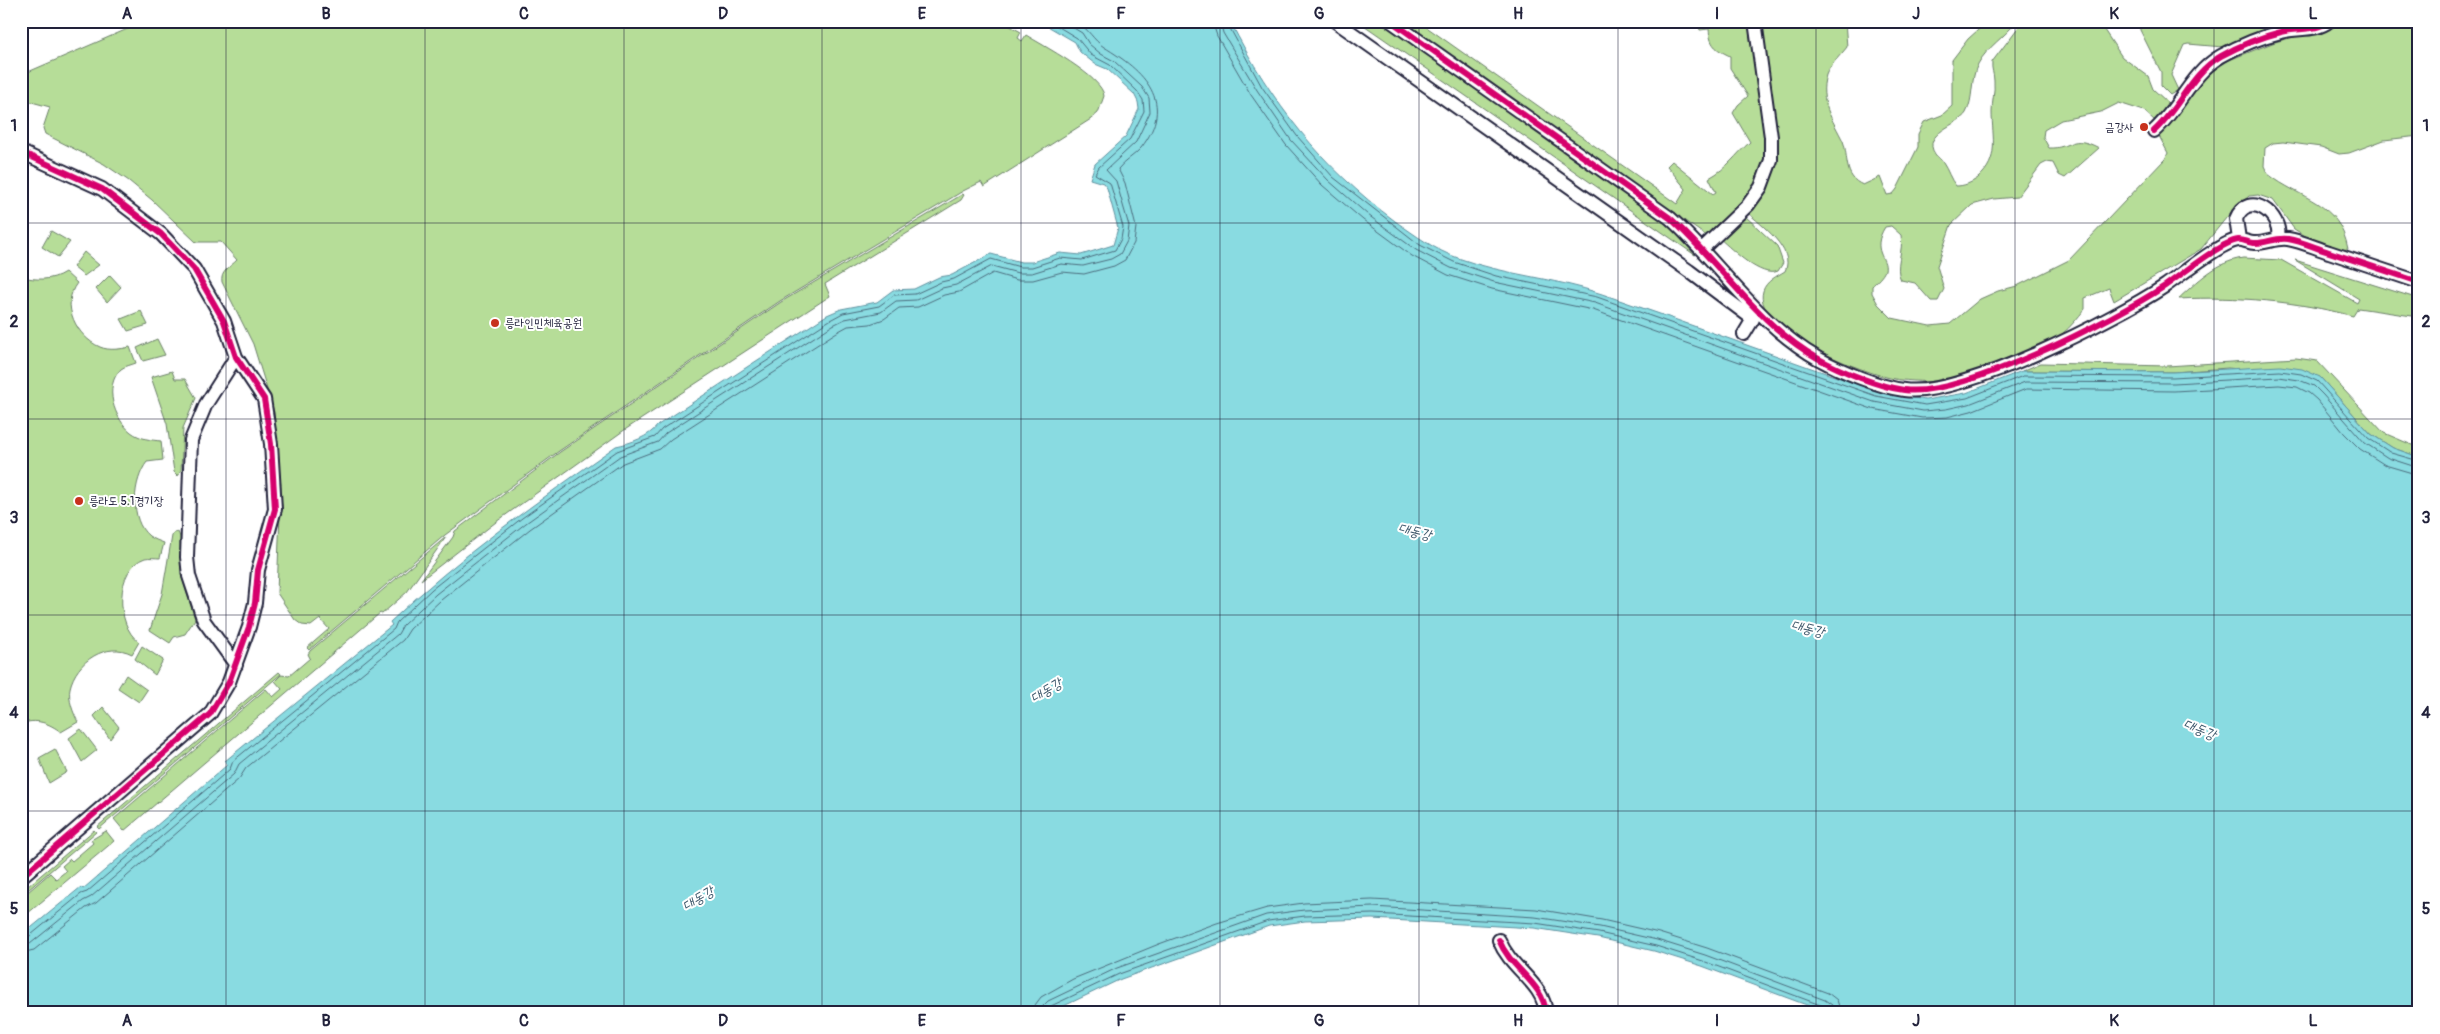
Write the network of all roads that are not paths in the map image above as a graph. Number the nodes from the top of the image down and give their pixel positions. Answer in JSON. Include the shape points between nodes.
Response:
{"nodes":[{"id":1,"x":1335,"y":21,"type":"edge"},
{"id":2,"x":1390,"y":21,"type":"edge"},
{"id":3,"x":1755,"y":21,"type":"edge"},
{"id":4,"x":2329,"y":21,"type":"edge"},
{"id":5,"x":2154,"y":131,"type":"dead end"},
{"id":6,"x":21,"y":152,"type":"edge"},
{"id":7,"x":2238,"y":239,"type":"junction"},
{"id":8,"x":2278,"y":239,"type":"junction"},
{"id":9,"x":1702,"y":250,"type":"junction"},
{"id":10,"x":2419,"y":282,"type":"edge"},
{"id":11,"x":1744,"y":334,"type":"dead end"},
{"id":12,"x":236,"y":357,"type":"junction"},
{"id":13,"x":236,"y":664,"type":"junction"},
{"id":14,"x":36,"y":864,"type":"junction"},
{"id":15,"x":21,"y":870,"type":"edge"},
{"id":16,"x":21,"y":877,"type":"edge"},
{"id":17,"x":1499,"y":940,"type":"dead end"},
{"id":18,"x":1546,"y":1013,"type":"edge"}],
"edges":[{"from":1,"to":11,"type":"street","via":[[1753,319]]},
{"from":2,"to":9,"type":"street","via":[[1670,218]]},
{"from":3,"to":9,"type":"street","via":[[1771,137],[1771,160],[1761,187],[1748,205]]},
{"from":4,"to":5,"type":"street","via":[[2323,26],[2282,31],[2219,57],[2199,74],[2167,120]]},
{"from":6,"to":12,"type":"street","via":[[102,189],[161,234],[194,269],[224,321]]},
{"from":7,"to":8,"type":"street","via":[[2254,243]]},
{"from":7,"to":8,"type":"street","via":[[2238,213],[2250,205],[2265,208],[2272,215],[2279,231]]},
{"from":7,"to":9,"type":"street","via":[[2164,287],[2032,356],[1948,385],[1915,391],[1863,378],[1817,358],[1776,328]]},
{"from":8,"to":10,"type":"street","via":[[2287,239]]},
{"from":12,"to":13,"type":"street","via":[[264,399],[274,508],[258,570],[255,602]]},
{"from":12,"to":13,"type":"street","via":[[206,404],[191,440],[188,557],[192,584],[204,620]]},
{"from":13,"to":14,"type":"street","via":[[210,714]]},
{"from":14,"to":15,"type":"street"},
{"from":14,"to":16,"type":"street"},
{"from":17,"to":18,"type":"street","via":[[1512,964],[1534,984],[1545,1004]]}]}
